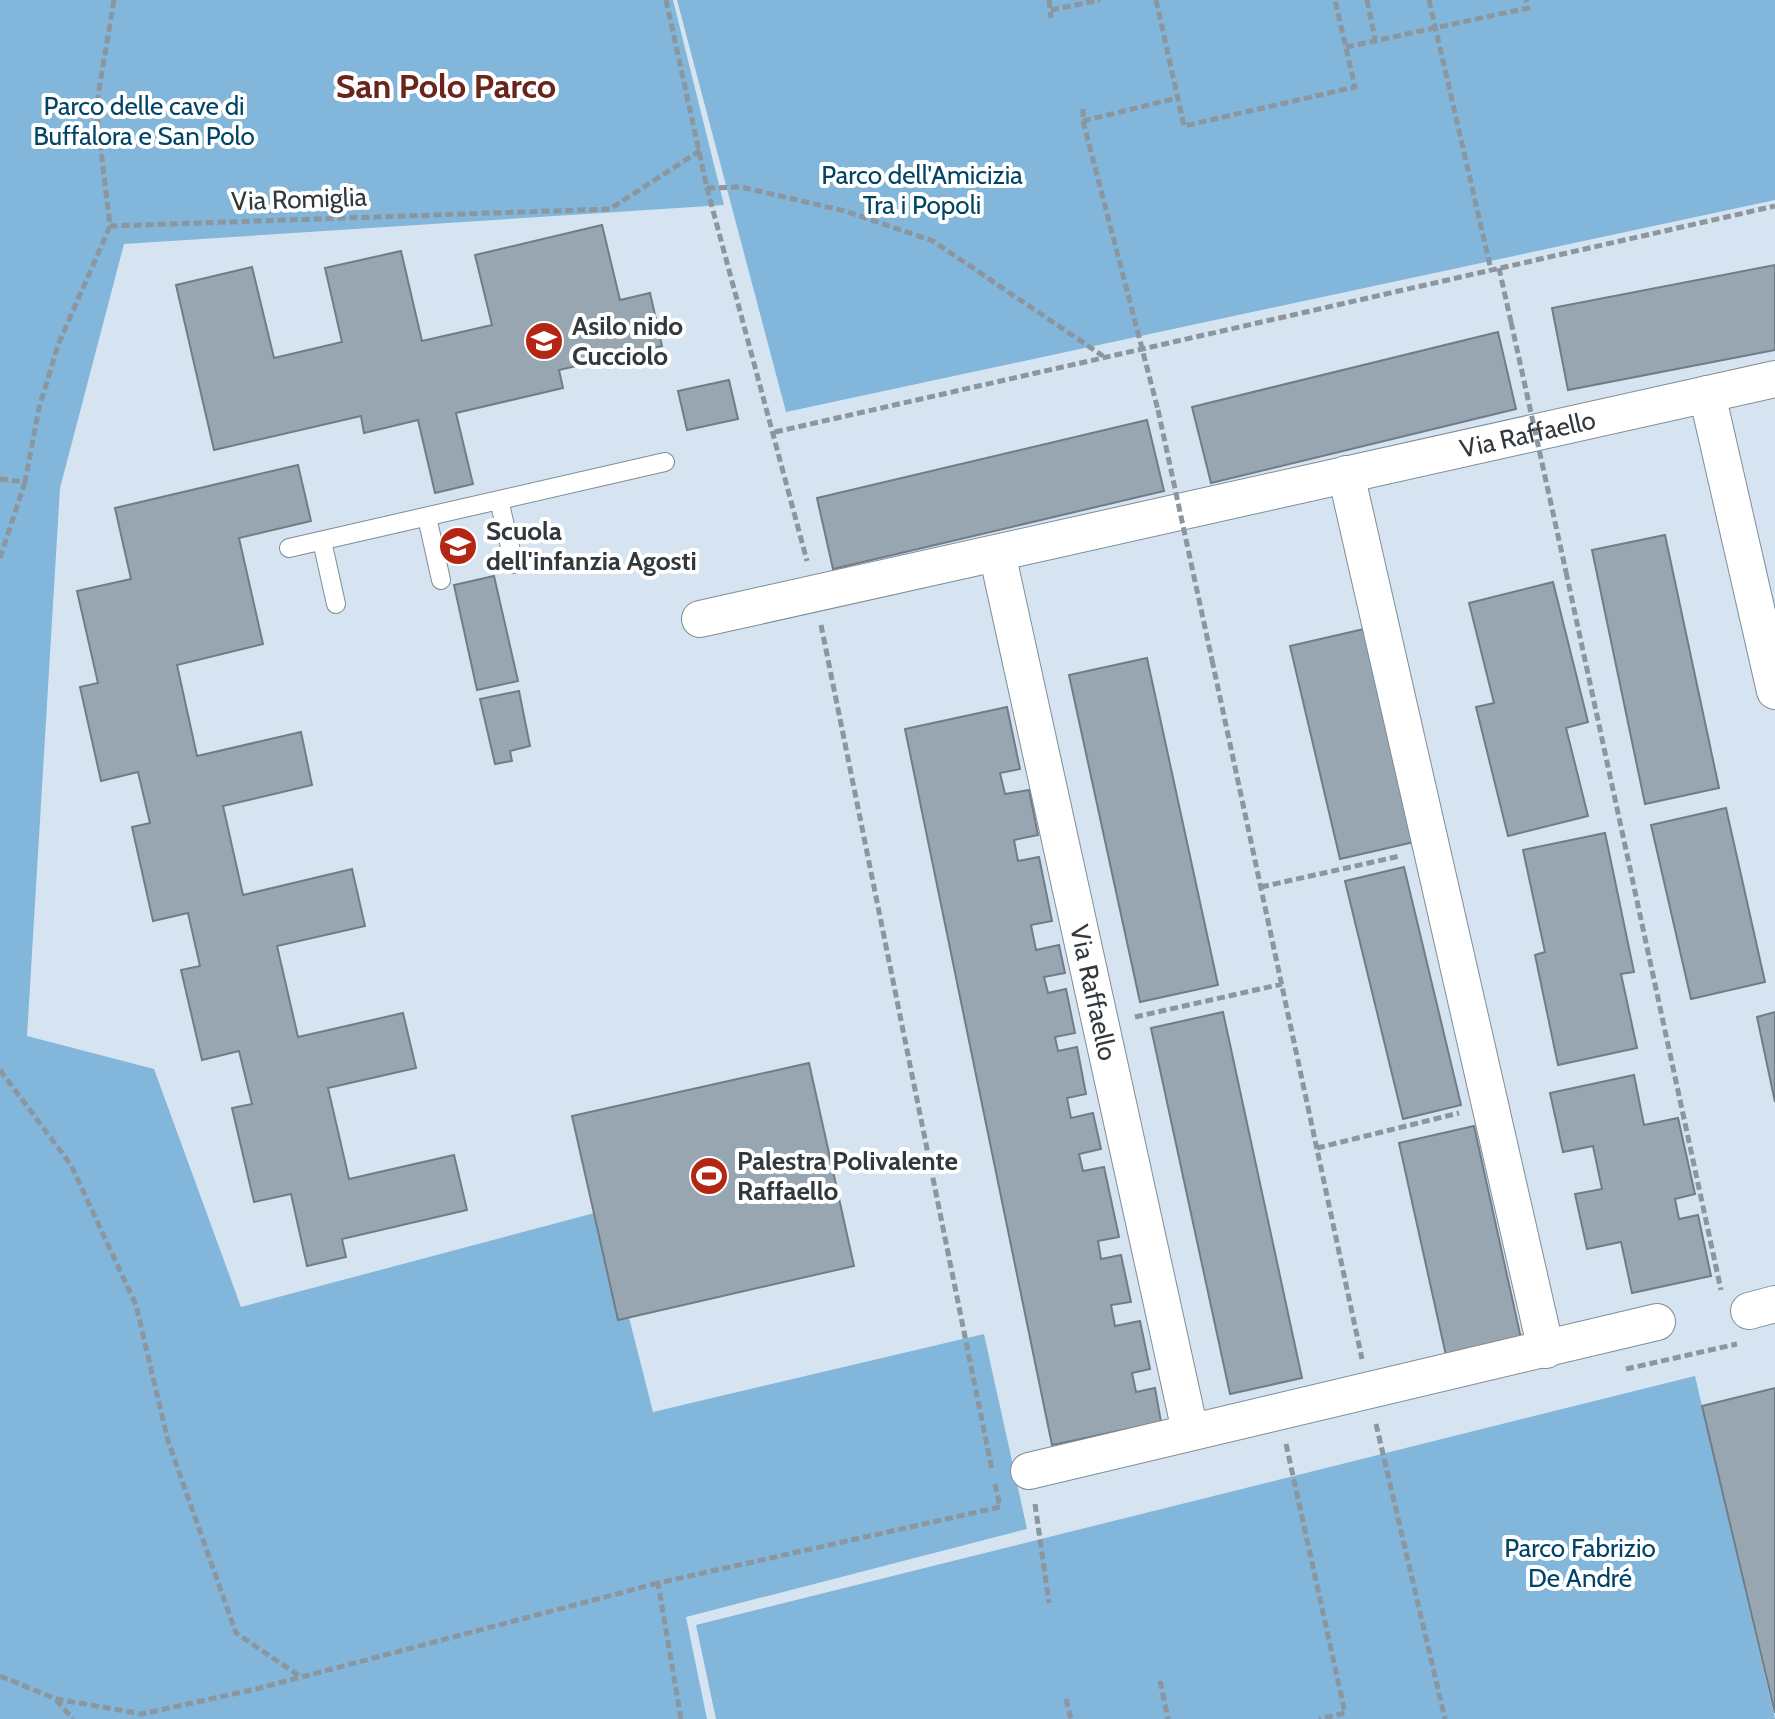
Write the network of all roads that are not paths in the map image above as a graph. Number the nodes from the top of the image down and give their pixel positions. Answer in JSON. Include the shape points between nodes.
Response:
{"nodes":[{"id":1,"x":1775,"y":379,"type":"edge"},
{"id":2,"x":1707,"y":394,"type":"junction"},
{"id":3,"x":665,"y":462,"type":"dead end"},
{"id":4,"x":1346,"y":474,"type":"junction"},
{"id":5,"x":499,"y":500,"type":"junction"},
{"id":6,"x":427,"y":517,"type":"junction"},
{"id":7,"x":322,"y":541,"type":"junction"},
{"id":8,"x":289,"y":548,"type":"dead end"},
{"id":9,"x":997,"y":553,"type":"junction"},
{"id":10,"x":514,"y":564,"type":"dead end"},
{"id":11,"x":441,"y":580,"type":"dead end"},
{"id":12,"x":336,"y":604,"type":"dead end"},
{"id":13,"x":700,"y":619,"type":"dead end"},
{"id":14,"x":1775,"y":691,"type":"edge"},
{"id":15,"x":1657,"y":1322,"type":"dead end"},
{"id":16,"x":1546,"y":1350,"type":"junction"},
{"id":17,"x":1190,"y":1431,"type":"junction"},
{"id":18,"x":1032,"y":1485,"type":"road end"}],
"edges":[{"from":1,"to":2,"type":"street","name":"Via Raffaello"},
{"from":2,"to":4,"type":"street","name":"Via Raffaello"},
{"from":2,"to":14,"type":"street"},
{"from":3,"to":5,"type":"lane"},
{"from":4,"to":9,"type":"street","name":"Via Raffaello"},
{"from":4,"to":16,"type":"street"},
{"from":5,"to":6,"type":"lane"},
{"from":5,"to":10,"type":"lane"},
{"from":6,"to":7,"type":"lane"},
{"from":6,"to":11,"type":"lane"},
{"from":7,"to":8,"type":"lane"},
{"from":7,"to":12,"type":"lane"},
{"from":9,"to":13,"type":"street","name":"Via Raffaello"},
{"from":9,"to":17,"type":"street","name":"Via Raffaello"},
{"from":15,"to":16,"type":"street"},
{"from":16,"to":17,"type":"street"},
{"from":17,"to":18,"type":"street"}]}
